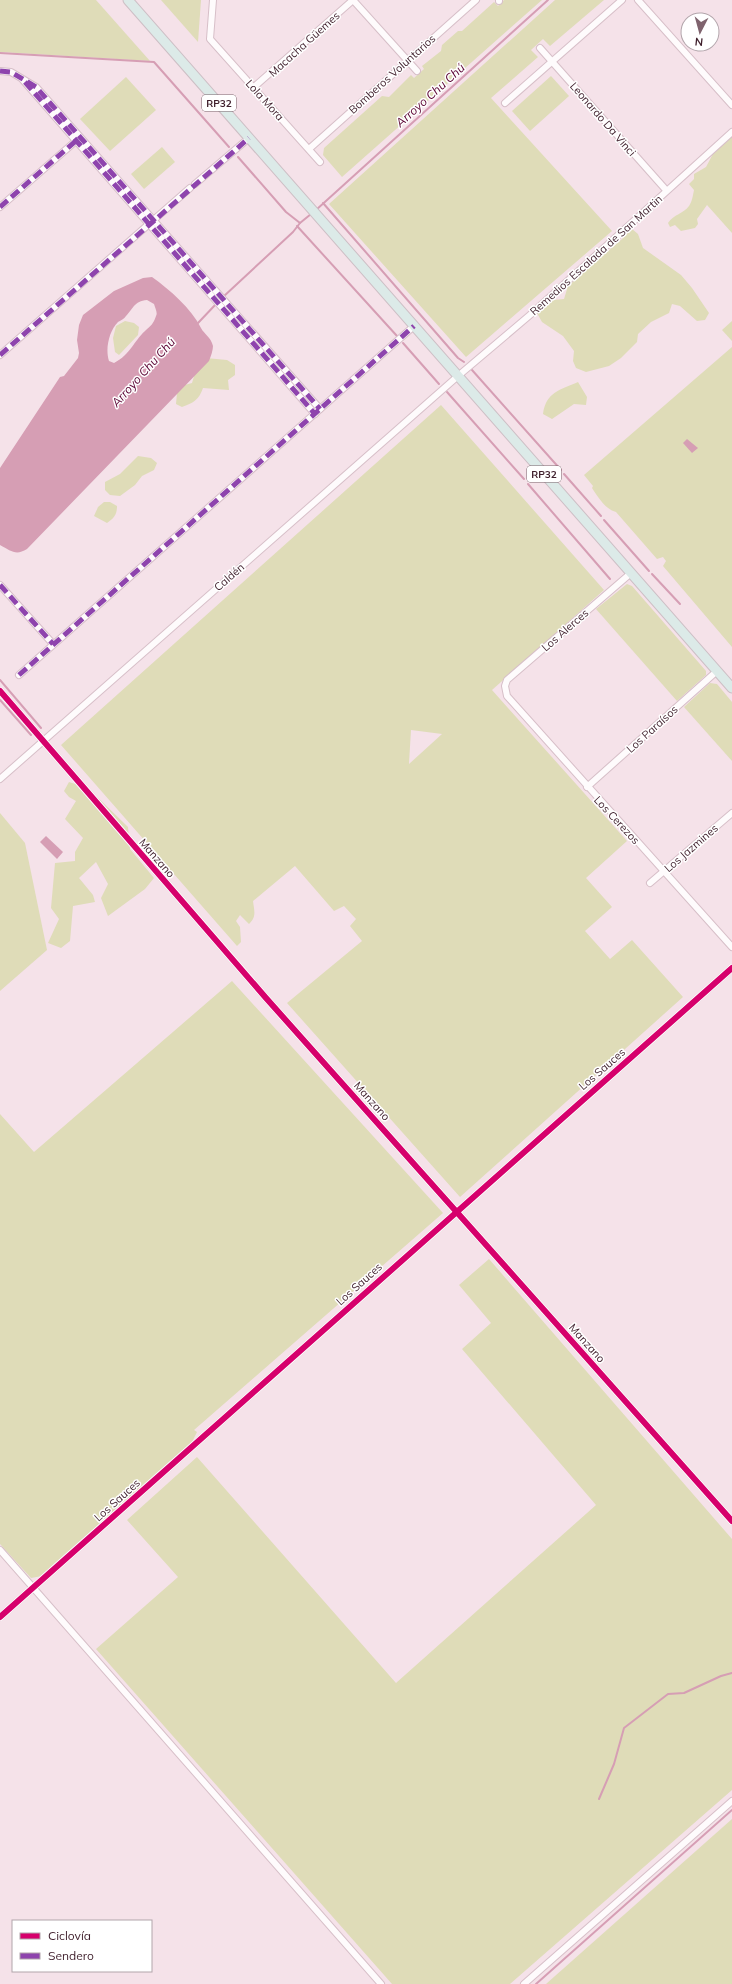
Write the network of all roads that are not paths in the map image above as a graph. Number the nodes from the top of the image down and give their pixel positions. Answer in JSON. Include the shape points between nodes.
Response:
{"nodes":[{"id":1,"x":128,"y":0,"type":"edge"},
{"id":2,"x":213,"y":0,"type":"edge"},
{"id":3,"x":353,"y":0,"type":"edge"},
{"id":4,"x":476,"y":0,"type":"edge"},
{"id":5,"x":622,"y":0,"type":"edge"},
{"id":6,"x":638,"y":0,"type":"edge"},
{"id":7,"x":540,"y":48,"type":"dead end"},
{"id":8,"x":407,"y":61,"type":"junction"},
{"id":9,"x":552,"y":62,"type":"junction"},
{"id":10,"x":0,"y":71,"type":"edge"},
{"id":11,"x":417,"y":71,"type":"dead end"},
{"id":12,"x":254,"y":88,"type":"junction"},
{"id":13,"x":504,"y":103,"type":"dead end"},
{"id":14,"x":732,"y":105,"type":"edge"},
{"id":15,"x":732,"y":132,"type":"edge"},
{"id":16,"x":249,"y":138,"type":"junction"},
{"id":17,"x":78,"y":139,"type":"junction"},
{"id":18,"x":309,"y":149,"type":"junction"},
{"id":19,"x":320,"y":162,"type":"dead end"},
{"id":20,"x":666,"y":190,"type":"junction"},
{"id":21,"x":0,"y":207,"type":"edge"},
{"id":22,"x":151,"y":222,"type":"junction"},
{"id":23,"x":414,"y":326,"type":"junction"},
{"id":24,"x":0,"y":355,"type":"edge"},
{"id":25,"x":458,"y":376,"type":"junction"},
{"id":26,"x":318,"y":411,"type":"junction"},
{"id":27,"x":631,"y":573,"type":"junction"},
{"id":28,"x":0,"y":585,"type":"edge"},
{"id":29,"x":53,"y":644,"type":"junction"},
{"id":30,"x":717,"y":671,"type":"junction"},
{"id":31,"x":18,"y":675,"type":"dead end"},
{"id":32,"x":732,"y":688,"type":"edge"},
{"id":33,"x":0,"y":691,"type":"edge"},
{"id":34,"x":505,"y":691,"type":"joint"},
{"id":35,"x":43,"y":741,"type":"junction"},
{"id":36,"x":0,"y":779,"type":"edge"},
{"id":37,"x":587,"y":787,"type":"junction"},
{"id":38,"x":732,"y":813,"type":"edge"},
{"id":39,"x":664,"y":871,"type":"junction"},
{"id":40,"x":650,"y":883,"type":"dead end"},
{"id":41,"x":732,"y":946,"type":"edge"},
{"id":42,"x":732,"y":968,"type":"edge"},
{"id":43,"x":457,"y":1211,"type":"junction"},
{"id":44,"x":732,"y":1521,"type":"edge"},
{"id":45,"x":0,"y":1550,"type":"edge"},
{"id":46,"x":33,"y":1588,"type":"junction"},
{"id":47,"x":0,"y":1617,"type":"edge"},
{"id":48,"x":732,"y":1801,"type":"edge"},
{"id":49,"x":381,"y":1984,"type":"edge"},
{"id":50,"x":524,"y":1984,"type":"edge"}],
"edges":[{"from":1,"to":16,"type":"main road","number":"RP32"},
{"from":2,"to":12,"type":"street","name":"Lola Mora","via":[[210,39]]},
{"from":3,"to":8,"type":"street"},
{"from":3,"to":12,"type":"street","name":"Macacha Güemes"},
{"from":4,"to":8,"type":"street","name":"Bomberos Voluntarios"},
{"from":5,"to":9,"type":"street"},
{"from":6,"to":14,"type":"street"},
{"from":7,"to":9,"type":"street","name":"Leonardo Da Vinci"},
{"from":8,"to":11,"type":"street"},
{"from":8,"to":18,"type":"street","name":"Bomberos Voluntarios"},
{"from":9,"to":13,"type":"street"},
{"from":9,"to":20,"type":"street","name":"Leonardo Da Vinci"},
{"from":10,"to":17,"type":"street","via":[[11,72],[36,87]]},
{"from":12,"to":18,"type":"street","name":"Lola Mora"},
{"from":15,"to":20,"type":"street","name":"Remedios Escalada de San Martin"},
{"from":16,"to":22,"type":"street"},
{"from":16,"to":23,"type":"main road","number":"RP32"},
{"from":17,"to":21,"type":"street"},
{"from":17,"to":22,"type":"street"},
{"from":18,"to":19,"type":"street","name":"Lola Mora"},
{"from":20,"to":25,"type":"street","name":"Remedios Escalada de San Martin","via":[[530,315]]},
{"from":22,"to":24,"type":"street"},
{"from":22,"to":26,"type":"street"},
{"from":23,"to":25,"type":"main road","number":"RP32"},
{"from":23,"to":26,"type":"street"},
{"from":25,"to":27,"type":"main road","number":"RP32"},
{"from":25,"to":35,"type":"street","name":"Caldén"},
{"from":26,"to":29,"type":"street"},
{"from":27,"to":30,"type":"main road","number":"RP32"},
{"from":27,"to":34,"type":"street","name":"Los Alerces","via":[[507,680]]},
{"from":28,"to":29,"type":"street"},
{"from":29,"to":31,"type":"street"},
{"from":30,"to":32,"type":"main road","number":"RP32"},
{"from":30,"to":37,"type":"street","name":"Los Paraísos"},
{"from":33,"to":35,"type":"street","name":"Manzano"},
{"from":34,"to":37,"type":"street","name":"Los Cerezos","via":[[510,700]]},
{"from":35,"to":36,"type":"street","name":"Caldén"},
{"from":35,"to":43,"type":"street","name":"Manzano","via":[[266,998]]},
{"from":37,"to":39,"type":"street","name":"Los Cerezos"},
{"from":38,"to":39,"type":"street","name":"Los Jazmines"},
{"from":39,"to":40,"type":"street","name":"Los Jazmines"},
{"from":39,"to":41,"type":"street","name":"Los Cerezos"},
{"from":42,"to":43,"type":"street","name":"Los Sauces"},
{"from":43,"to":44,"type":"street","name":"Manzano"},
{"from":43,"to":46,"type":"street","name":"Los Sauces"},
{"from":45,"to":46,"type":"street"},
{"from":46,"to":47,"type":"street","name":"Los Sauces"},
{"from":46,"to":49,"type":"street"},
{"from":48,"to":50,"type":"street"}]}
